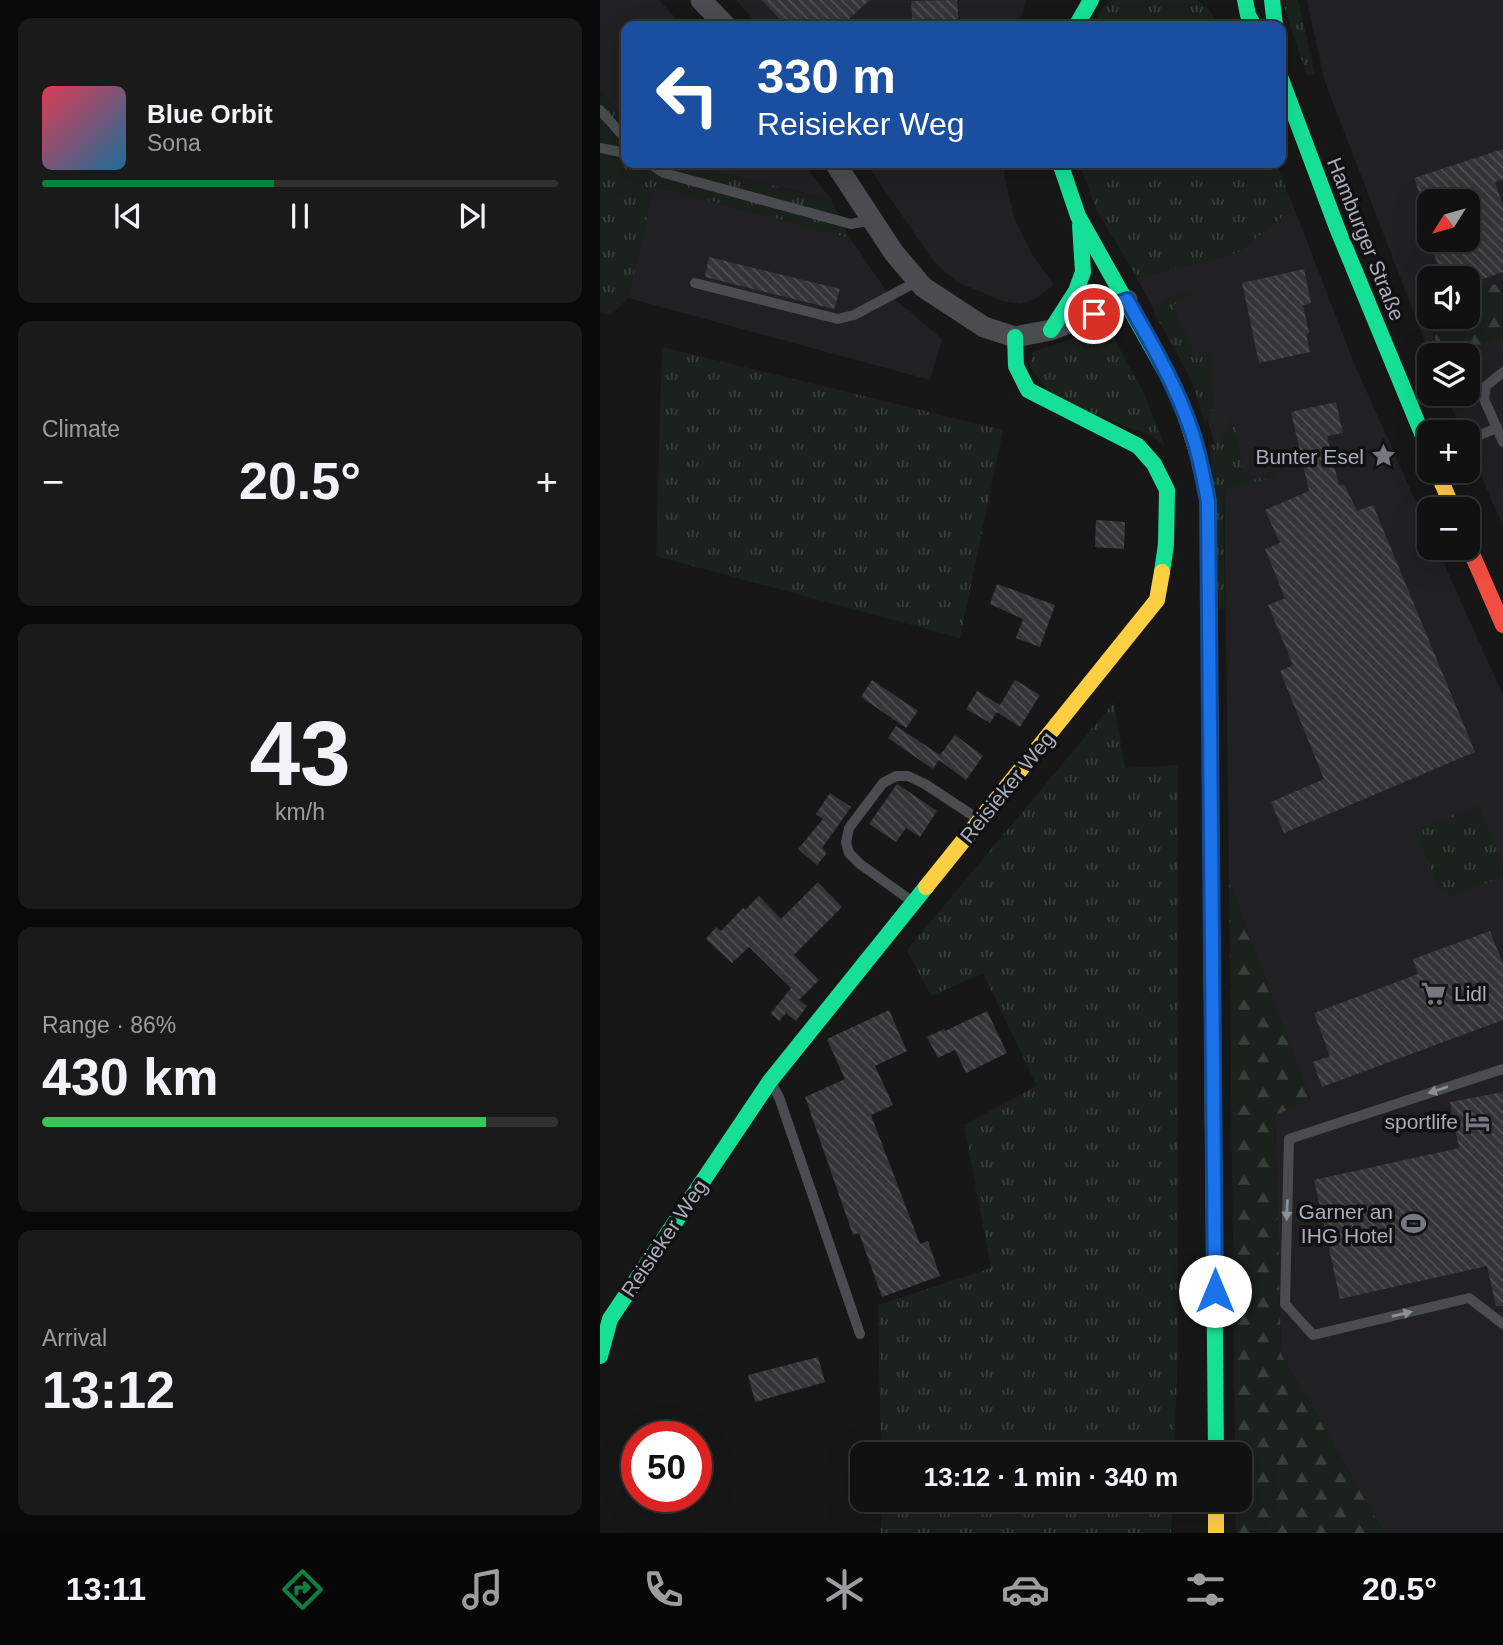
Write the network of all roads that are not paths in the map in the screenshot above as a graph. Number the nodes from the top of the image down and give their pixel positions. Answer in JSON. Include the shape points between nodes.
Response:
{"nodes":[{"id":1,"x":701,"y":0,"type":"edge"},
{"id":2,"x":1079,"y":0,"type":"edge"},
{"id":3,"x":1091,"y":0,"type":"edge"},
{"id":4,"x":1235,"y":0,"type":"edge"},
{"id":5,"x":1271,"y":0,"type":"edge"},
{"id":6,"x":1249,"y":14,"type":"edge"},
{"id":7,"x":721,"y":21,"type":"edge"},
{"id":8,"x":1071,"y":21,"type":"edge"},
{"id":9,"x":1080,"y":21,"type":"edge"},
{"id":10,"x":1274,"y":21,"type":"edge"},
{"id":11,"x":1286,"y":92,"type":"edge"},
{"id":12,"x":600,"y":110,"type":"edge"},
{"id":13,"x":621,"y":133,"type":"edge"},
{"id":14,"x":600,"y":148,"type":"edge"},
{"id":15,"x":621,"y":152,"type":"edge"},
{"id":16,"x":656,"y":168,"type":"edge"},
{"id":17,"x":838,"y":168,"type":"edge"},
{"id":18,"x":1061,"y":168,"type":"edge"},
{"id":19,"x":1079,"y":218,"type":"junction"},
{"id":20,"x":872,"y":220,"type":"junction"},
{"id":21,"x":918,"y":281,"type":"junction"},
{"id":22,"x":695,"y":283,"type":"dead end"},
{"id":23,"x":1127,"y":300,"type":"junction"},
{"id":24,"x":1052,"y":330,"type":"junction"},
{"id":25,"x":1015,"y":337,"type":"junction"},
{"id":26,"x":1503,"y":372,"type":"edge"},
{"id":27,"x":1417,"y":422,"type":"edge"},
{"id":28,"x":1497,"y":428,"type":"junction"},
{"id":29,"x":1480,"y":435,"type":"edge"},
{"id":30,"x":1503,"y":442,"type":"edge"},
{"id":31,"x":1475,"y":560,"type":"edge"},
{"id":32,"x":1503,"y":625,"type":"edge"},
{"id":33,"x":980,"y":820,"type":"junction"},
{"id":34,"x":914,"y":903,"type":"junction"},
{"id":35,"x":1503,"y":1069,"type":"edge"},
{"id":36,"x":770,"y":1082,"type":"junction"},
{"id":37,"x":1503,"y":1324,"type":"edge"},
{"id":38,"x":860,"y":1334,"type":"dead end"},
{"id":39,"x":600,"y":1356,"type":"edge"},
{"id":40,"x":1215,"y":1442,"type":"edge"},
{"id":41,"x":1216,"y":1512,"type":"edge"},
{"id":42,"x":1216,"y":1533,"type":"edge"}],
"edges":[{"from":1,"to":7,"type":"street"},
{"from":2,"to":8,"type":"main road"},
{"from":3,"to":9,"type":"main road"},
{"from":4,"to":6,"type":"main road"},
{"from":5,"to":10,"type":"main road"},
{"from":11,"to":27,"type":"main road","name":"Hamburger Straße"},
{"from":12,"to":13,"type":"lane"},
{"from":14,"to":15,"type":"lane"},
{"from":16,"to":20,"type":"lane","via":[[851,224]]},
{"from":17,"to":20,"type":"street"},
{"from":18,"to":19,"type":"main road"},
{"from":19,"to":23,"type":"main road"},
{"from":19,"to":24,"type":"main road","via":[[1083,272]]},
{"from":20,"to":21,"type":"street"},
{"from":21,"to":22,"type":"lane","via":[[838,319]]},
{"from":21,"to":25,"type":"street","via":[[984,327]]},
{"from":23,"to":24,"type":"street"},
{"from":23,"to":40,"type":"main road","via":[[1190,426],[1208,501]]},
{"from":24,"to":25,"type":"street"},
{"from":25,"to":33,"type":"main road","name":"Reisieker Weg","via":[[1016,366],[1028,390],[1138,446],[1154,464],[1166,490],[1166,544],[1157,600]]},
{"from":26,"to":28,"type":"lane","via":[[1486,386],[1484,399]]},
{"from":28,"to":29,"type":"lane"},
{"from":28,"to":30,"type":"lane"},
{"from":31,"to":32,"type":"main road"},
{"from":33,"to":34,"type":"main road","name":"Reisieker Weg"},
{"from":33,"to":34,"type":"lane","via":[[908,776],[883,783],[849,828],[846,842],[860,864]]},
{"from":34,"to":36,"type":"main road","name":"Reisieker Weg"},
{"from":35,"to":37,"type":"lane","one_way":true,"via":[[1289,1139],[1285,1304],[1313,1335],[1469,1298]]},
{"from":36,"to":38,"type":"lane"},
{"from":36,"to":39,"type":"main road","name":"Reisieker Weg","via":[[610,1319]]},
{"from":41,"to":42,"type":"main road"}]}
